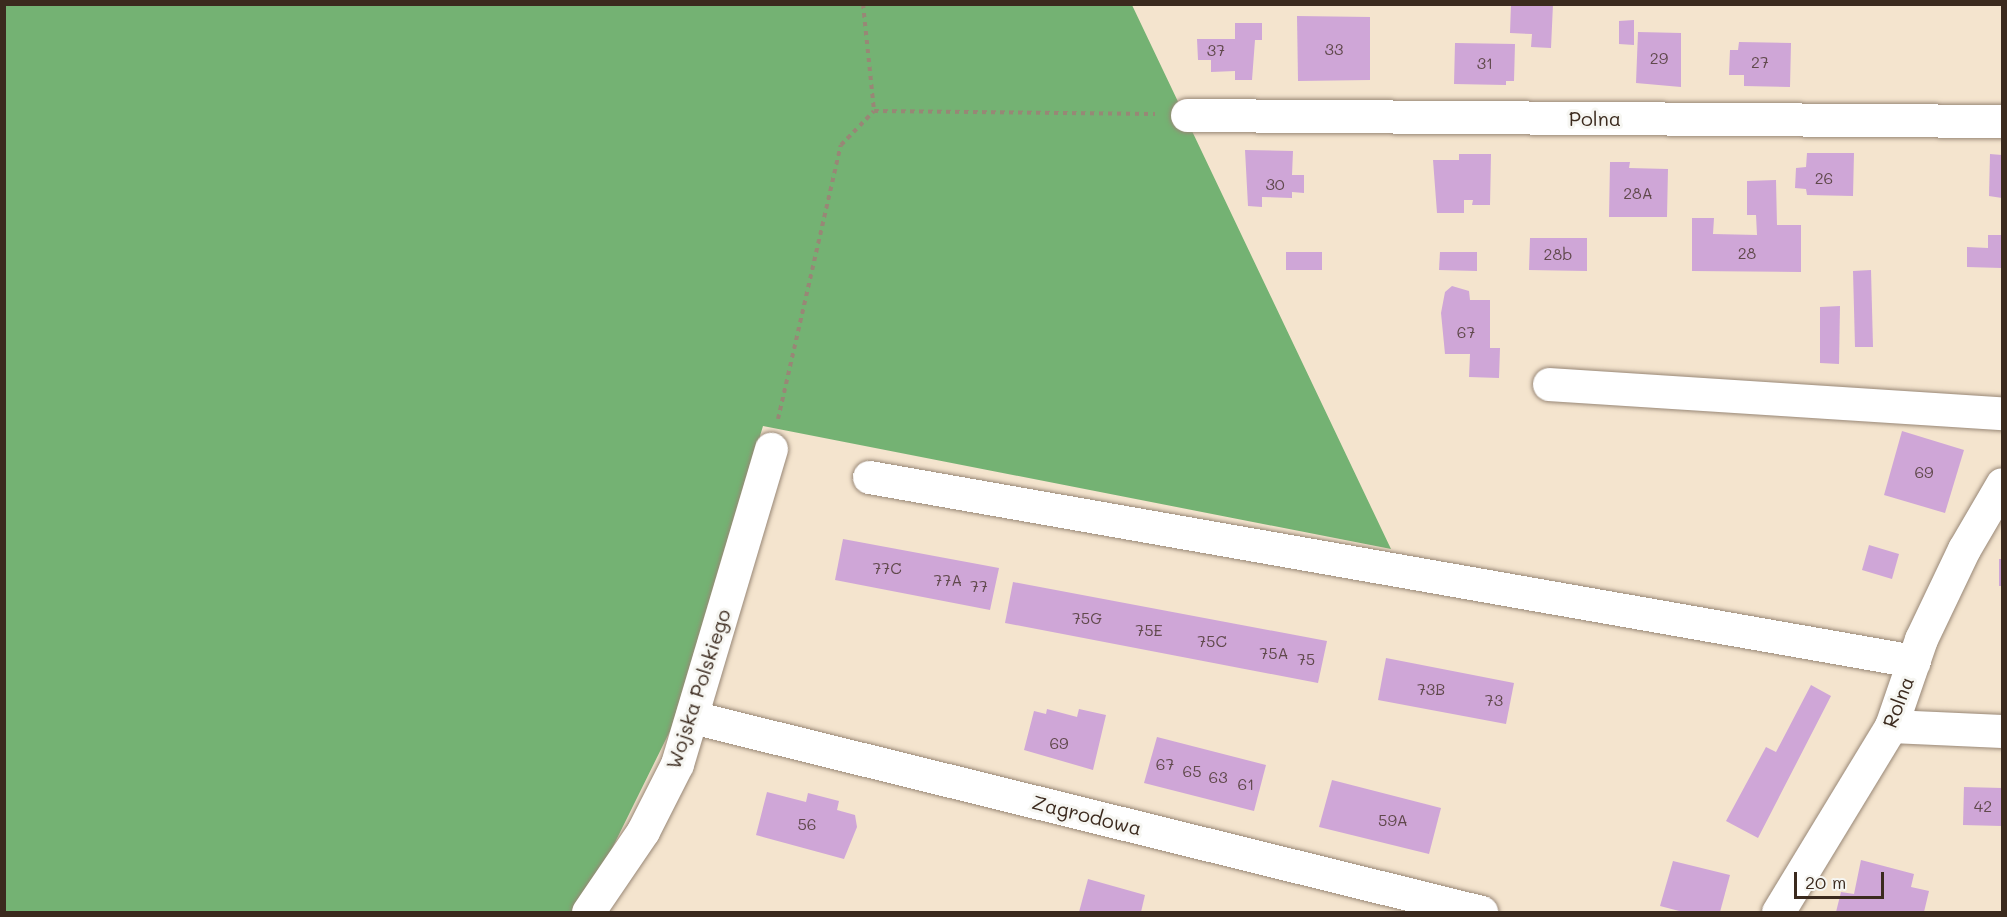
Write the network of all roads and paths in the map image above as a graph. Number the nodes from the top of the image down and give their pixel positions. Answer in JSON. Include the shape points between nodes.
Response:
{"nodes":[{"id":1,"x":862,"y":4,"type":"edge"},
{"id":2,"x":874,"y":111,"type":"junction"},
{"id":3,"x":1187,"y":115,"type":"joint"},
{"id":4,"x":2002,"y":121,"type":"edge"},
{"id":5,"x":1549,"y":384,"type":"dead end"},
{"id":6,"x":2002,"y":413,"type":"edge"},
{"id":7,"x":771,"y":449,"type":"joint"},
{"id":8,"x":869,"y":477,"type":"dead end"},
{"id":9,"x":2002,"y":484,"type":"edge"},
{"id":10,"x":1914,"y":661,"type":"junction"},
{"id":11,"x":692,"y":717,"type":"junction"},
{"id":12,"x":1891,"y":726,"type":"junction"},
{"id":13,"x":2002,"y":731,"type":"edge"},
{"id":14,"x":588,"y":912,"type":"edge"},
{"id":15,"x":1481,"y":912,"type":"edge"},
{"id":16,"x":1778,"y":912,"type":"edge"}],
"edges":[{"from":1,"to":2,"type":"path"},
{"from":2,"to":3,"type":"path"},
{"from":2,"to":7,"type":"path","via":[[841,145]]},
{"from":3,"to":4,"type":"street","name":"Polna"},
{"from":5,"to":6,"type":"street"},
{"from":7,"to":11,"type":"street","name":"Wojska Polskiego"},
{"from":8,"to":10,"type":"street"},
{"from":9,"to":10,"type":"street","name":"Rolna","via":[[1964,549]]},
{"from":10,"to":12,"type":"street","name":"Rolna"},
{"from":11,"to":14,"type":"street","name":"Wojska Polskiego","via":[[677,764],[643,831]]},
{"from":11,"to":15,"type":"street","name":"Zagrodowa"},
{"from":12,"to":13,"type":"street"},
{"from":12,"to":16,"type":"street","name":"Rolna"}]}
